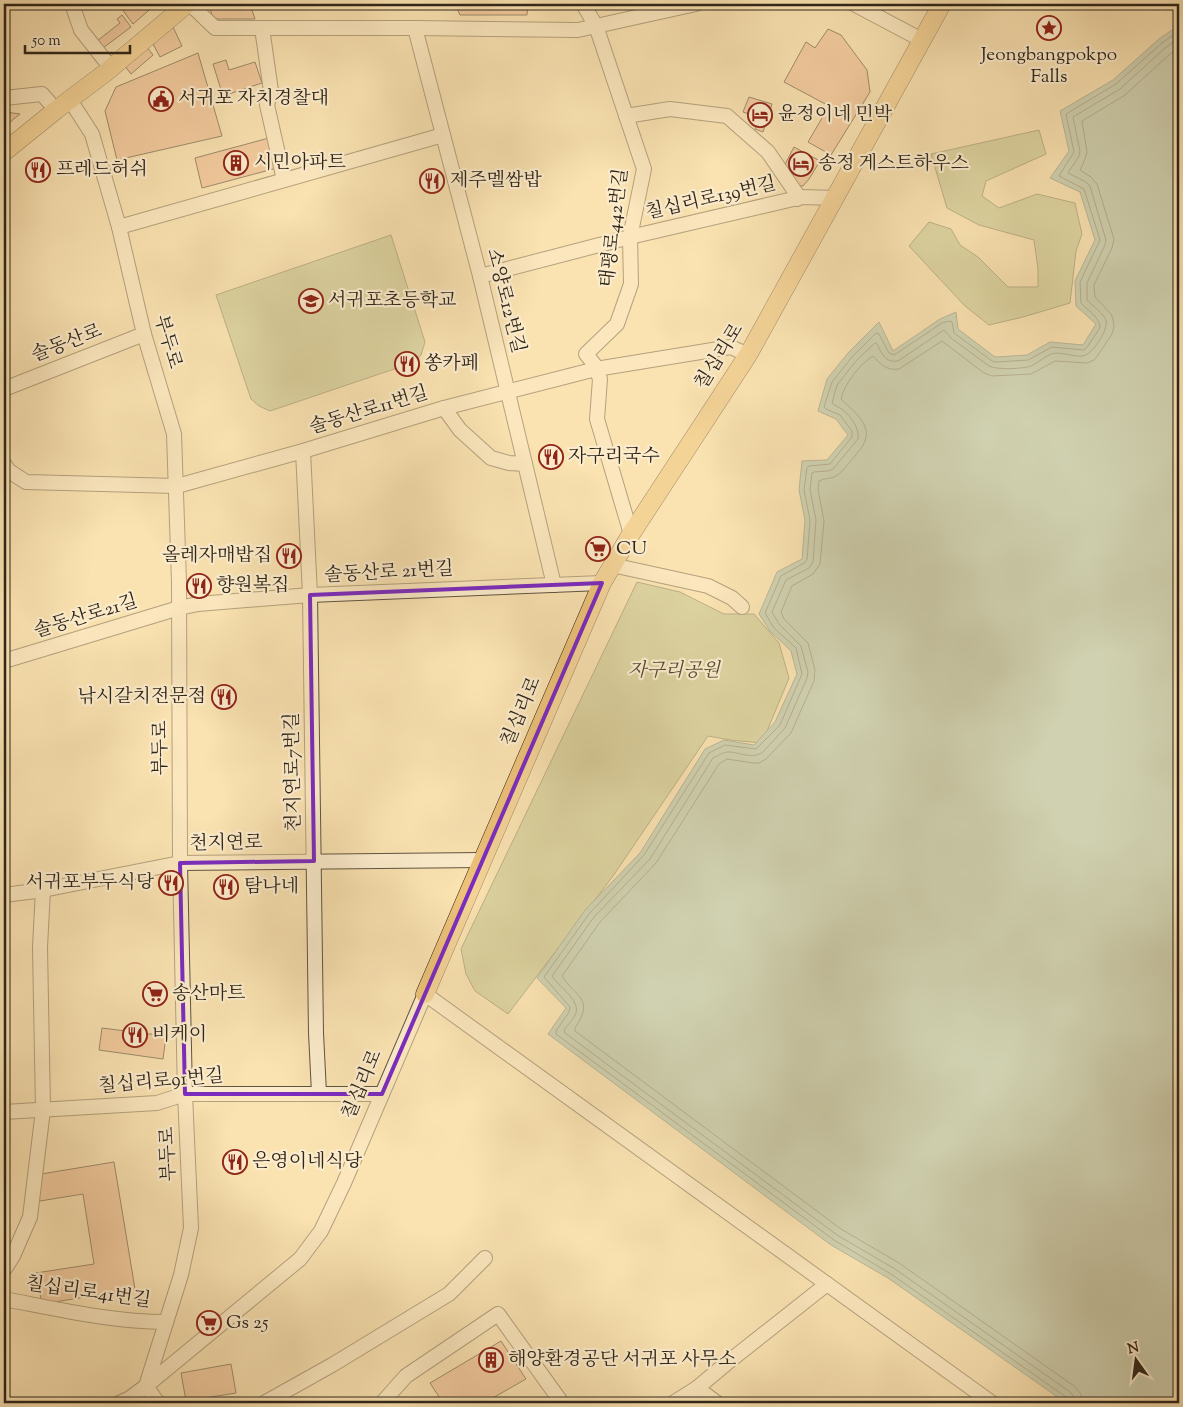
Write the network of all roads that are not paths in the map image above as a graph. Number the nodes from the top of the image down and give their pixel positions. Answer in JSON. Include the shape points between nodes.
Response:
{"nodes":[{"id":1,"x":72,"y":4,"type":"edge"},
{"id":2,"x":188,"y":4,"type":"edge"},
{"id":3,"x":583,"y":4,"type":"edge"},
{"id":4,"x":696,"y":4,"type":"edge"},
{"id":5,"x":854,"y":4,"type":"edge"},
{"id":6,"x":942,"y":4,"type":"edge"},
{"id":7,"x":596,"y":26,"type":"junction"},
{"id":8,"x":262,"y":28,"type":"junction"},
{"id":9,"x":415,"y":28,"type":"junction"},
{"id":10,"x":922,"y":40,"type":"junction"},
{"id":11,"x":111,"y":68,"type":"junction"},
{"id":12,"x":4,"y":98,"type":"edge"},
{"id":13,"x":63,"y":105,"type":"junction"},
{"id":14,"x":626,"y":116,"type":"junction"},
{"id":15,"x":443,"y":135,"type":"junction"},
{"id":16,"x":4,"y":152,"type":"edge"},
{"id":17,"x":284,"y":180,"type":"junction"},
{"id":18,"x":835,"y":198,"type":"junction"},
{"id":19,"x":797,"y":199,"type":"junction"},
{"id":20,"x":118,"y":227,"type":"junction"},
{"id":21,"x":630,"y":237,"type":"junction"},
{"id":22,"x":480,"y":276,"type":"junction"},
{"id":23,"x":144,"y":334,"type":"junction"},
{"id":24,"x":748,"y":354,"type":"junction"},
{"id":25,"x":596,"y":369,"type":"junction"},
{"id":26,"x":4,"y":389,"type":"edge"},
{"id":27,"x":508,"y":392,"type":"junction"},
{"id":28,"x":444,"y":408,"type":"junction"},
{"id":29,"x":303,"y":451,"type":"junction"},
{"id":30,"x":4,"y":464,"type":"edge"},
{"id":31,"x":525,"y":464,"type":"junction"},
{"id":32,"x":177,"y":486,"type":"junction"},
{"id":33,"x":631,"y":534,"type":"junction"},
{"id":34,"x":612,"y":565,"type":"junction"},
{"id":35,"x":552,"y":579,"type":"junction"},
{"id":36,"x":602,"y":583,"type":"junction"},
{"id":37,"x":310,"y":596,"type":"junction"},
{"id":38,"x":742,"y":607,"type":"dead end"},
{"id":39,"x":179,"y":608,"type":"junction"},
{"id":40,"x":4,"y":661,"type":"edge"},
{"id":41,"x":482,"y":860,"type":"junction"},
{"id":42,"x":314,"y":861,"type":"junction"},
{"id":43,"x":180,"y":863,"type":"junction"},
{"id":44,"x":43,"y":890,"type":"junction"},
{"id":45,"x":4,"y":895,"type":"edge"},
{"id":46,"x":425,"y":994,"type":"junction"},
{"id":47,"x":318,"y":1093,"type":"junction"},
{"id":48,"x":185,"y":1094,"type":"junction"},
{"id":49,"x":382,"y":1094,"type":"junction"},
{"id":50,"x":43,"y":1110,"type":"junction"},
{"id":51,"x":4,"y":1112,"type":"edge"},
{"id":52,"x":485,"y":1258,"type":"dead end"},
{"id":53,"x":4,"y":1270,"type":"edge"},
{"id":54,"x":827,"y":1284,"type":"junction"},
{"id":55,"x":4,"y":1299,"type":"edge"},
{"id":56,"x":166,"y":1322,"type":"junction"},
{"id":57,"x":146,"y":1386,"type":"junction"},
{"id":58,"x":697,"y":1388,"type":"junction"},
{"id":59,"x":119,"y":1403,"type":"edge"},
{"id":60,"x":158,"y":1403,"type":"edge"},
{"id":61,"x":264,"y":1403,"type":"edge"},
{"id":62,"x":382,"y":1403,"type":"edge"},
{"id":63,"x":562,"y":1403,"type":"edge"},
{"id":64,"x":672,"y":1403,"type":"edge"},
{"id":65,"x":717,"y":1403,"type":"edge"},
{"id":66,"x":992,"y":1403,"type":"edge"}],
"edges":[{"from":1,"to":11,"type":"street","via":[[81,30]]},
{"from":2,"to":8,"type":"street","via":[[215,28]]},
{"from":2,"to":11,"type":"main road"},
{"from":3,"to":7,"type":"street","name":"태평로442번길"},
{"from":4,"to":7,"type":"street"},
{"from":5,"to":10,"type":"street"},
{"from":6,"to":10,"type":"main road","name":"칠십리로"},
{"from":7,"to":9,"type":"street","via":[[578,30]]},
{"from":7,"to":14,"type":"street","name":"태평로442번길"},
{"from":8,"to":9,"type":"street"},
{"from":8,"to":17,"type":"street","via":[[271,91],[267,105]]},
{"from":9,"to":15,"type":"street","name":"소양로12번길"},
{"from":10,"to":18,"type":"main road","name":"칠십리로"},
{"from":11,"to":13,"type":"main road"},
{"from":12,"to":13,"type":"street","name":"부두로","via":[[42,94]]},
{"from":13,"to":16,"type":"main road"},
{"from":13,"to":20,"type":"street","name":"부두로","via":[[92,134]]},
{"from":14,"to":19,"type":"street","via":[[670,110],[727,116],[768,152]]},
{"from":14,"to":21,"type":"street","name":"태평로442번길","via":[[644,169]]},
{"from":15,"to":17,"type":"street"},
{"from":15,"to":22,"type":"street","name":"소양로12번길"},
{"from":17,"to":20,"type":"street"},
{"from":18,"to":19,"type":"street","name":"칠십리로139번길"},
{"from":18,"to":24,"type":"main road","name":"칠십리로"},
{"from":19,"to":21,"type":"street","name":"칠십리로139번길"},
{"from":20,"to":23,"type":"street","name":"부두로"},
{"from":21,"to":22,"type":"street","name":"칠십리로139번길"},
{"from":21,"to":25,"type":"street","name":"태평로442번길","via":[[631,284],[617,324],[586,354]]},
{"from":22,"to":27,"type":"street","name":"소양로12번길"},
{"from":23,"to":26,"type":"street","name":"솔동산로"},
{"from":23,"to":32,"type":"street","name":"부두로","via":[[174,434]]},
{"from":24,"to":25,"type":"street","name":"솔동산로11번길","via":[[731,346]]},
{"from":24,"to":33,"type":"main road","name":"칠십리로"},
{"from":25,"to":27,"type":"street","name":"솔동산로11번길"},
{"from":25,"to":33,"type":"street","name":"태평로442번길","via":[[600,379],[597,419]]},
{"from":27,"to":28,"type":"street","name":"솔동산로11번길"},
{"from":27,"to":31,"type":"street","name":"소양로12번길"},
{"from":28,"to":29,"type":"street","name":"솔동산로11번길"},
{"from":28,"to":31,"type":"street","via":[[460,430],[492,458]]},
{"from":29,"to":32,"type":"street","name":"솔동산로11번길"},
{"from":29,"to":37,"type":"street","name":"천지연로7번길"},
{"from":30,"to":32,"type":"street","name":"솔동산로11번길","via":[[26,482]]},
{"from":31,"to":35,"type":"street","name":"소양로12번길"},
{"from":32,"to":39,"type":"street","name":"부두로"},
{"from":33,"to":34,"type":"main road","name":"칠십리로"},
{"from":34,"to":36,"type":"main road","name":"칠십리로"},
{"from":34,"to":38,"type":"street","via":[[708,586]]},
{"from":35,"to":36,"type":"street","name":"솔동산로 21번길"},
{"from":35,"to":37,"type":"street","name":"솔동산로 21번길"},
{"from":36,"to":41,"type":"main road","name":"칠십리로"},
{"from":37,"to":39,"type":"street","name":"솔동산로 21번길"},
{"from":37,"to":42,"type":"street","name":"천지연로7번길"},
{"from":39,"to":40,"type":"street","name":"솔동산로21길"},
{"from":39,"to":43,"type":"street","name":"부두로"},
{"from":41,"to":42,"type":"street","name":"천지연로"},
{"from":41,"to":46,"type":"main road","name":"칠십리로"},
{"from":42,"to":43,"type":"street","name":"천지연로"},
{"from":42,"to":47,"type":"street","name":"천지연로7번길"},
{"from":43,"to":44,"type":"street","name":"천지연로"},
{"from":43,"to":48,"type":"street","name":"부두로"},
{"from":44,"to":45,"type":"street","name":"천지연로"},
{"from":44,"to":50,"type":"street","via":[[40,948]]},
{"from":46,"to":49,"type":"street","name":"칠십리로"},
{"from":46,"to":54,"type":"street"},
{"from":47,"to":48,"type":"street","name":"칠십리로91번길"},
{"from":47,"to":49,"type":"street","name":"칠십리로91번길"},
{"from":48,"to":50,"type":"street","name":"칠십리로91번길","via":[[157,1103]]},
{"from":48,"to":56,"type":"street","name":"부두로","via":[[190,1228],[181,1276]]},
{"from":49,"to":57,"type":"street","name":"칠십리로","via":[[321,1231],[300,1259]]},
{"from":50,"to":51,"type":"street","name":"칠십리로91번길"},
{"from":50,"to":53,"type":"street","via":[[30,1217]]},
{"from":52,"to":61,"type":"street","via":[[449,1294]]},
{"from":54,"to":58,"type":"street"},
{"from":54,"to":66,"type":"street"},
{"from":55,"to":56,"type":"street","name":"칠십리로41번길","via":[[109,1318]]},
{"from":56,"to":57,"type":"street","name":"부두로"},
{"from":57,"to":59,"type":"street","name":"칠십리로"},
{"from":57,"to":60,"type":"street"},
{"from":58,"to":64,"type":"street"},
{"from":58,"to":65,"type":"street"},
{"from":62,"to":63,"type":"street","via":[[406,1376],[498,1314]]}]}
